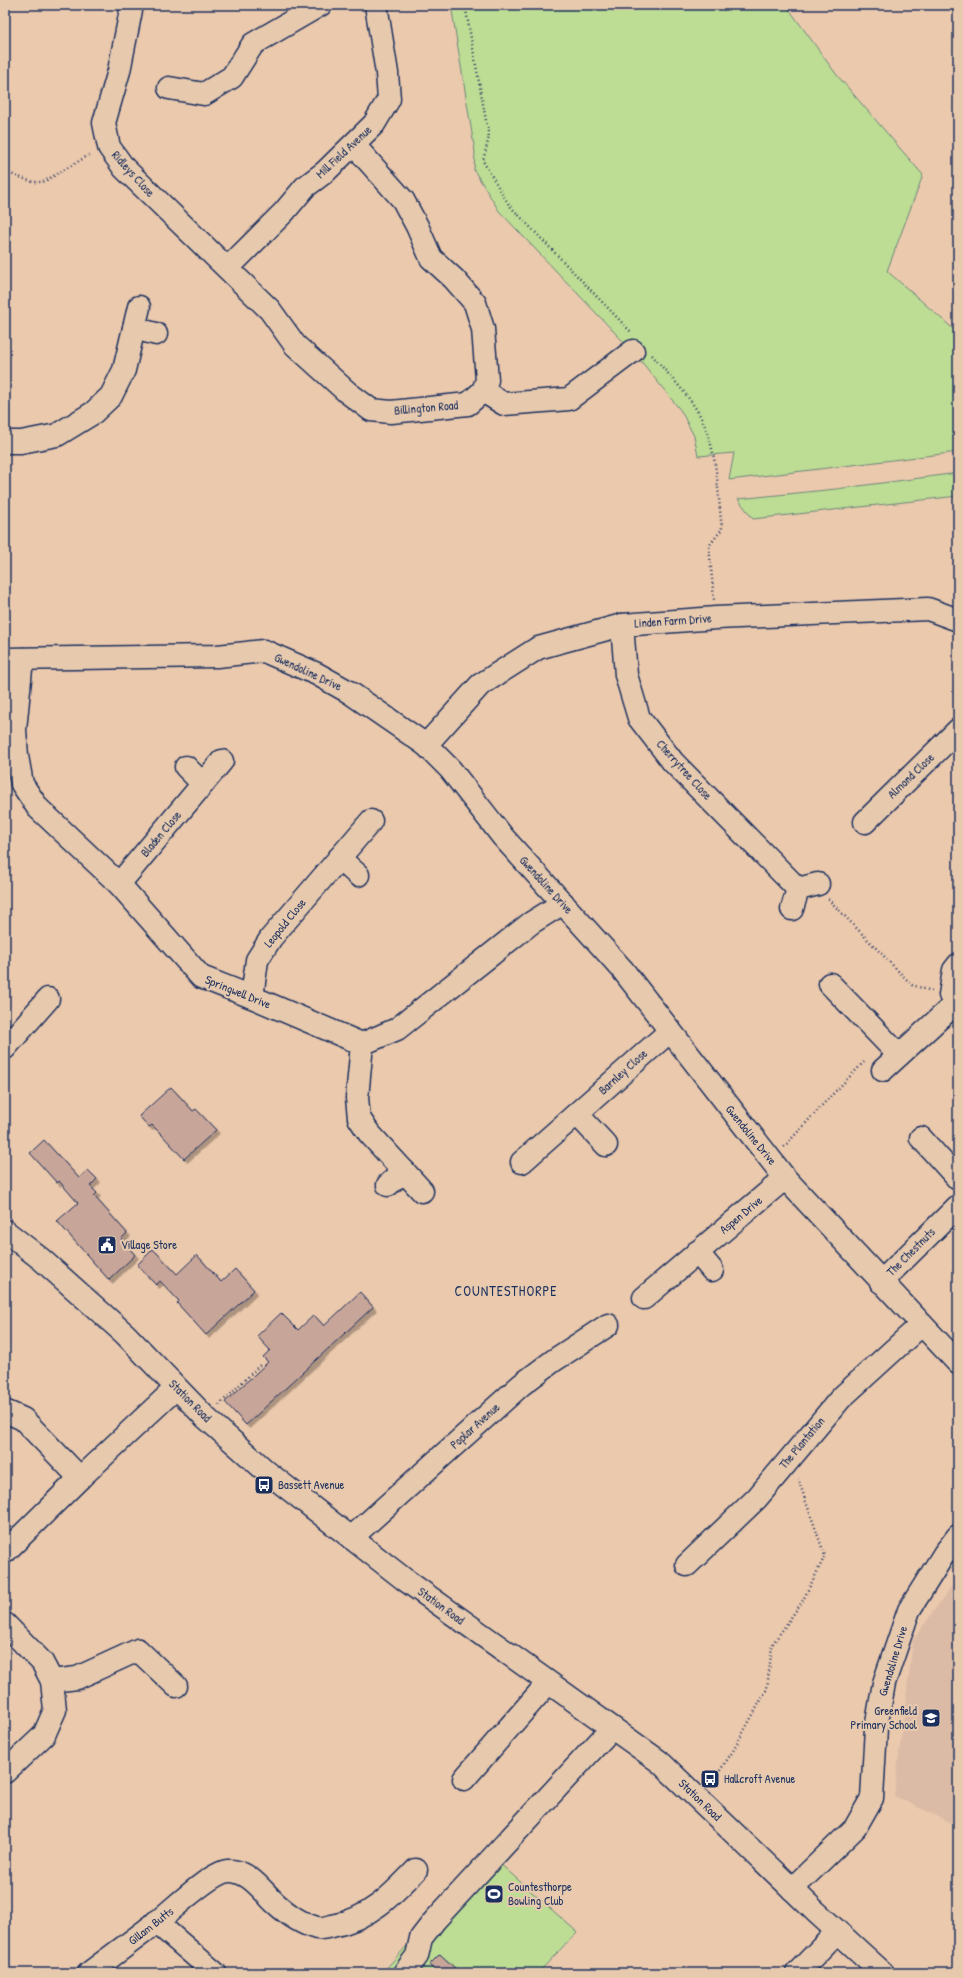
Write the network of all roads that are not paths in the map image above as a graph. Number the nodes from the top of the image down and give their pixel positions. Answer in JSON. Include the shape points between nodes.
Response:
{"nodes":[{"id":1,"x":132,"y":5,"type":"edge"},
{"id":2,"x":320,"y":5,"type":"edge"},
{"id":3,"x":376,"y":5,"type":"edge"},
{"id":4,"x":169,"y":88,"type":"dead end"},
{"id":5,"x":354,"y":145,"type":"junction"},
{"id":6,"x":228,"y":268,"type":"junction"},
{"id":7,"x":139,"y":307,"type":"dead end"},
{"id":8,"x":134,"y":328,"type":"junction"},
{"id":9,"x":156,"y":334,"type":"dead end"},
{"id":10,"x":638,"y":345,"type":"road end"},
{"id":11,"x":483,"y":391,"type":"junction"},
{"id":12,"x":5,"y":442,"type":"edge"},
{"id":13,"x":958,"y":620,"type":"edge"},
{"id":14,"x":622,"y":625,"type":"junction"},
{"id":15,"x":14,"y":659,"type":"edge"},
{"id":16,"x":958,"y":730,"type":"edge"},
{"id":17,"x":426,"y":745,"type":"junction"},
{"id":18,"x":222,"y":761,"type":"dead end"},
{"id":19,"x":186,"y":767,"type":"dead end"},
{"id":20,"x":203,"y":784,"type":"junction"},
{"id":21,"x":371,"y":821,"type":"dead end"},
{"id":22,"x":865,"y":822,"type":"dead end"},
{"id":23,"x":339,"y":858,"type":"junction"},
{"id":24,"x":358,"y":875,"type":"dead end"},
{"id":25,"x":119,"y":884,"type":"junction"},
{"id":26,"x":563,"y":903,"type":"junction"},
{"id":27,"x":792,"y":909,"type":"dead end"},
{"id":28,"x":958,"y":965,"type":"edge"},
{"id":29,"x":830,"y":984,"type":"dead end"},
{"id":30,"x":252,"y":997,"type":"junction"},
{"id":31,"x":48,"y":999,"type":"dead end"},
{"id":32,"x":954,"y":1003,"type":"edge"},
{"id":33,"x":670,"y":1031,"type":"junction"},
{"id":34,"x":362,"y":1044,"type":"junction"},
{"id":35,"x":5,"y":1048,"type":"edge"},
{"id":36,"x":892,"y":1049,"type":"junction"},
{"id":37,"x":883,"y":1070,"type":"dead end"},
{"id":38,"x":577,"y":1114,"type":"junction"},
{"id":39,"x":921,"y":1138,"type":"dead end"},
{"id":40,"x":606,"y":1145,"type":"dead end"},
{"id":41,"x":522,"y":1162,"type":"dead end"},
{"id":42,"x":778,"y":1169,"type":"junction"},
{"id":43,"x":958,"y":1179,"type":"edge"},
{"id":44,"x":422,"y":1191,"type":"dead end"},
{"id":45,"x":958,"y":1206,"type":"edge"},
{"id":46,"x":5,"y":1232,"type":"edge"},
{"id":47,"x":697,"y":1252,"type":"junction"},
{"id":48,"x":712,"y":1270,"type":"dead end"},
{"id":49,"x":881,"y":1282,"type":"junction"},
{"id":50,"x":644,"y":1298,"type":"dead end"},
{"id":51,"x":921,"y":1324,"type":"junction"},
{"id":52,"x":608,"y":1325,"type":"dead end"},
{"id":53,"x":958,"y":1363,"type":"edge"},
{"id":54,"x":176,"y":1388,"type":"junction"},
{"id":55,"x":5,"y":1413,"type":"edge"},
{"id":56,"x":80,"y":1478,"type":"junction"},
{"id":57,"x":958,"y":1536,"type":"edge"},
{"id":58,"x":352,"y":1538,"type":"junction"},
{"id":59,"x":5,"y":1552,"type":"edge"},
{"id":60,"x":687,"y":1565,"type":"dead end"},
{"id":61,"x":5,"y":1624,"type":"edge"},
{"id":62,"x":52,"y":1681,"type":"junction"},
{"id":63,"x":548,"y":1682,"type":"junction"},
{"id":64,"x":176,"y":1686,"type":"dead end"},
{"id":65,"x":612,"y":1728,"type":"junction"},
{"id":66,"x":5,"y":1772,"type":"edge"},
{"id":67,"x":464,"y":1779,"type":"dead end"},
{"id":68,"x":416,"y":1870,"type":"dead end"},
{"id":69,"x":792,"y":1889,"type":"junction"},
{"id":70,"x":156,"y":1922,"type":"junction"},
{"id":71,"x":837,"y":1932,"type":"junction"},
{"id":72,"x":89,"y":1973,"type":"edge"},
{"id":73,"x":215,"y":1973,"type":"edge"},
{"id":74,"x":404,"y":1973,"type":"edge"},
{"id":75,"x":798,"y":1973,"type":"edge"},
{"id":76,"x":883,"y":1973,"type":"edge"}],
"edges":[{"from":1,"to":6,"type":"street","name":"Ridleys Close","via":[[119,71],[104,123],[108,147],[124,168]]},
{"from":2,"to":4,"type":"street","via":[[253,44],[232,77],[204,94]]},
{"from":3,"to":5,"type":"street","name":"Mill Field Avenue","via":[[387,73],[388,99],[374,124]]},
{"from":5,"to":6,"type":"street","name":"Mill Field Avenue","via":[[305,187],[284,212]]},
{"from":5,"to":11,"type":"street","via":[[403,200],[431,258],[475,302],[483,329],[487,380]]},
{"from":6,"to":11,"type":"street","name":"Billington Road","via":[[270,310],[296,345],[347,392],[371,410],[391,412],[468,404]]},
{"from":7,"to":8,"type":"street"},
{"from":8,"to":9,"type":"street"},
{"from":8,"to":12,"type":"street","via":[[124,370],[111,396],[93,413],[57,435],[21,442]]},
{"from":10,"to":11,"type":"street","via":[[570,399],[504,404]]},
{"from":13,"to":14,"type":"street","name":"Linden Farm Drive","via":[[928,609],[716,618]]},
{"from":14,"to":17,"type":"street","name":"Linden Farm Drive","via":[[538,648],[480,685]]},
{"from":14,"to":27,"type":"street","name":"Cherrytree Close","via":[[626,675],[639,718],[673,762],[808,886]]},
{"from":15,"to":17,"type":"street","name":"Gwendoline Drive","via":[[217,656],[264,651],[317,674],[349,692]]},
{"from":15,"to":25,"type":"street","name":"Springwell Drive","via":[[15,730],[22,784],[38,808]]},
{"from":16,"to":22,"type":"street","name":"Almond Close"},
{"from":17,"to":26,"type":"street","name":"Gwendoline Drive","via":[[450,769],[503,837]]},
{"from":18,"to":20,"type":"street","name":"Bladen Close"},
{"from":19,"to":20,"type":"street"},
{"from":20,"to":25,"type":"street","name":"Bladen Close"},
{"from":21,"to":23,"type":"street","name":"Leopold Close"},
{"from":23,"to":24,"type":"street"},
{"from":23,"to":30,"type":"street","name":"Leopold Close","via":[[271,938],[257,960]]},
{"from":25,"to":30,"type":"street","name":"Springwell Drive","via":[[201,977]]},
{"from":26,"to":33,"type":"street","name":"Gwendoline Drive","via":[[622,970]]},
{"from":26,"to":34,"type":"street","via":[[531,923],[397,1029]]},
{"from":28,"to":32,"type":"street","via":[[954,970]]},
{"from":29,"to":36,"type":"street"},
{"from":30,"to":34,"type":"street","name":"Springwell Drive"},
{"from":31,"to":35,"type":"street"},
{"from":32,"to":36,"type":"street"},
{"from":33,"to":38,"type":"street","name":"Barnley Close"},
{"from":33,"to":42,"type":"street","name":"Gwendoline Drive"},
{"from":34,"to":44,"type":"street","via":[[357,1098],[359,1118],[396,1178]]},
{"from":36,"to":37,"type":"street"},
{"from":38,"to":40,"type":"street"},
{"from":38,"to":41,"type":"street","name":"Barnley Close"},
{"from":39,"to":43,"type":"street"},
{"from":42,"to":47,"type":"street","name":"Aspen Drive"},
{"from":42,"to":49,"type":"street","name":"Gwendoline Drive"},
{"from":45,"to":49,"type":"street","name":"The Chestnuts"},
{"from":46,"to":54,"type":"street","name":"Station Road","via":[[41,1259],[125,1334]]},
{"from":47,"to":48,"type":"street"},
{"from":47,"to":50,"type":"street","name":"Aspen Drive"},
{"from":49,"to":51,"type":"street","name":"Gwendoline Drive"},
{"from":51,"to":53,"type":"street","name":"Gwendoline Drive"},
{"from":51,"to":60,"type":"street","name":"The Plantation","via":[[841,1398],[757,1498]]},
{"from":52,"to":58,"type":"street","name":"Poplar Avenue","via":[[522,1385]]},
{"from":54,"to":56,"type":"street"},
{"from":54,"to":58,"type":"street","name":"Station Road","via":[[267,1472]]},
{"from":55,"to":56,"type":"street","via":[[22,1419]]},
{"from":56,"to":59,"type":"street"},
{"from":57,"to":69,"type":"street","name":"Gwendoline Drive","via":[[909,1610],[884,1683],[876,1728],[872,1798],[855,1828]]},
{"from":58,"to":63,"type":"street","name":"Station Road","via":[[404,1579]]},
{"from":61,"to":62,"type":"street","via":[[42,1662]]},
{"from":62,"to":64,"type":"street","via":[[77,1678],[138,1650]]},
{"from":62,"to":66,"type":"street","via":[[55,1710],[44,1735]]},
{"from":63,"to":65,"type":"street","name":"Station Road"},
{"from":63,"to":67,"type":"street"},
{"from":65,"to":69,"type":"street","name":"Station Road","via":[[660,1762]]},
{"from":65,"to":74,"type":"street","via":[[435,1920],[421,1938],[417,1956]]},
{"from":68,"to":70,"type":"street","name":"Gillam Butts","via":[[387,1900],[366,1914],[340,1925],[319,1929],[296,1920],[260,1886],[241,1873],[227,1871],[212,1877]]},
{"from":69,"to":71,"type":"street","name":"Station Road"},
{"from":70,"to":72,"type":"street","name":"Gillam Butts"},
{"from":70,"to":73,"type":"street"},
{"from":71,"to":75,"type":"street"},
{"from":71,"to":76,"type":"street","name":"Station Road"}]}
